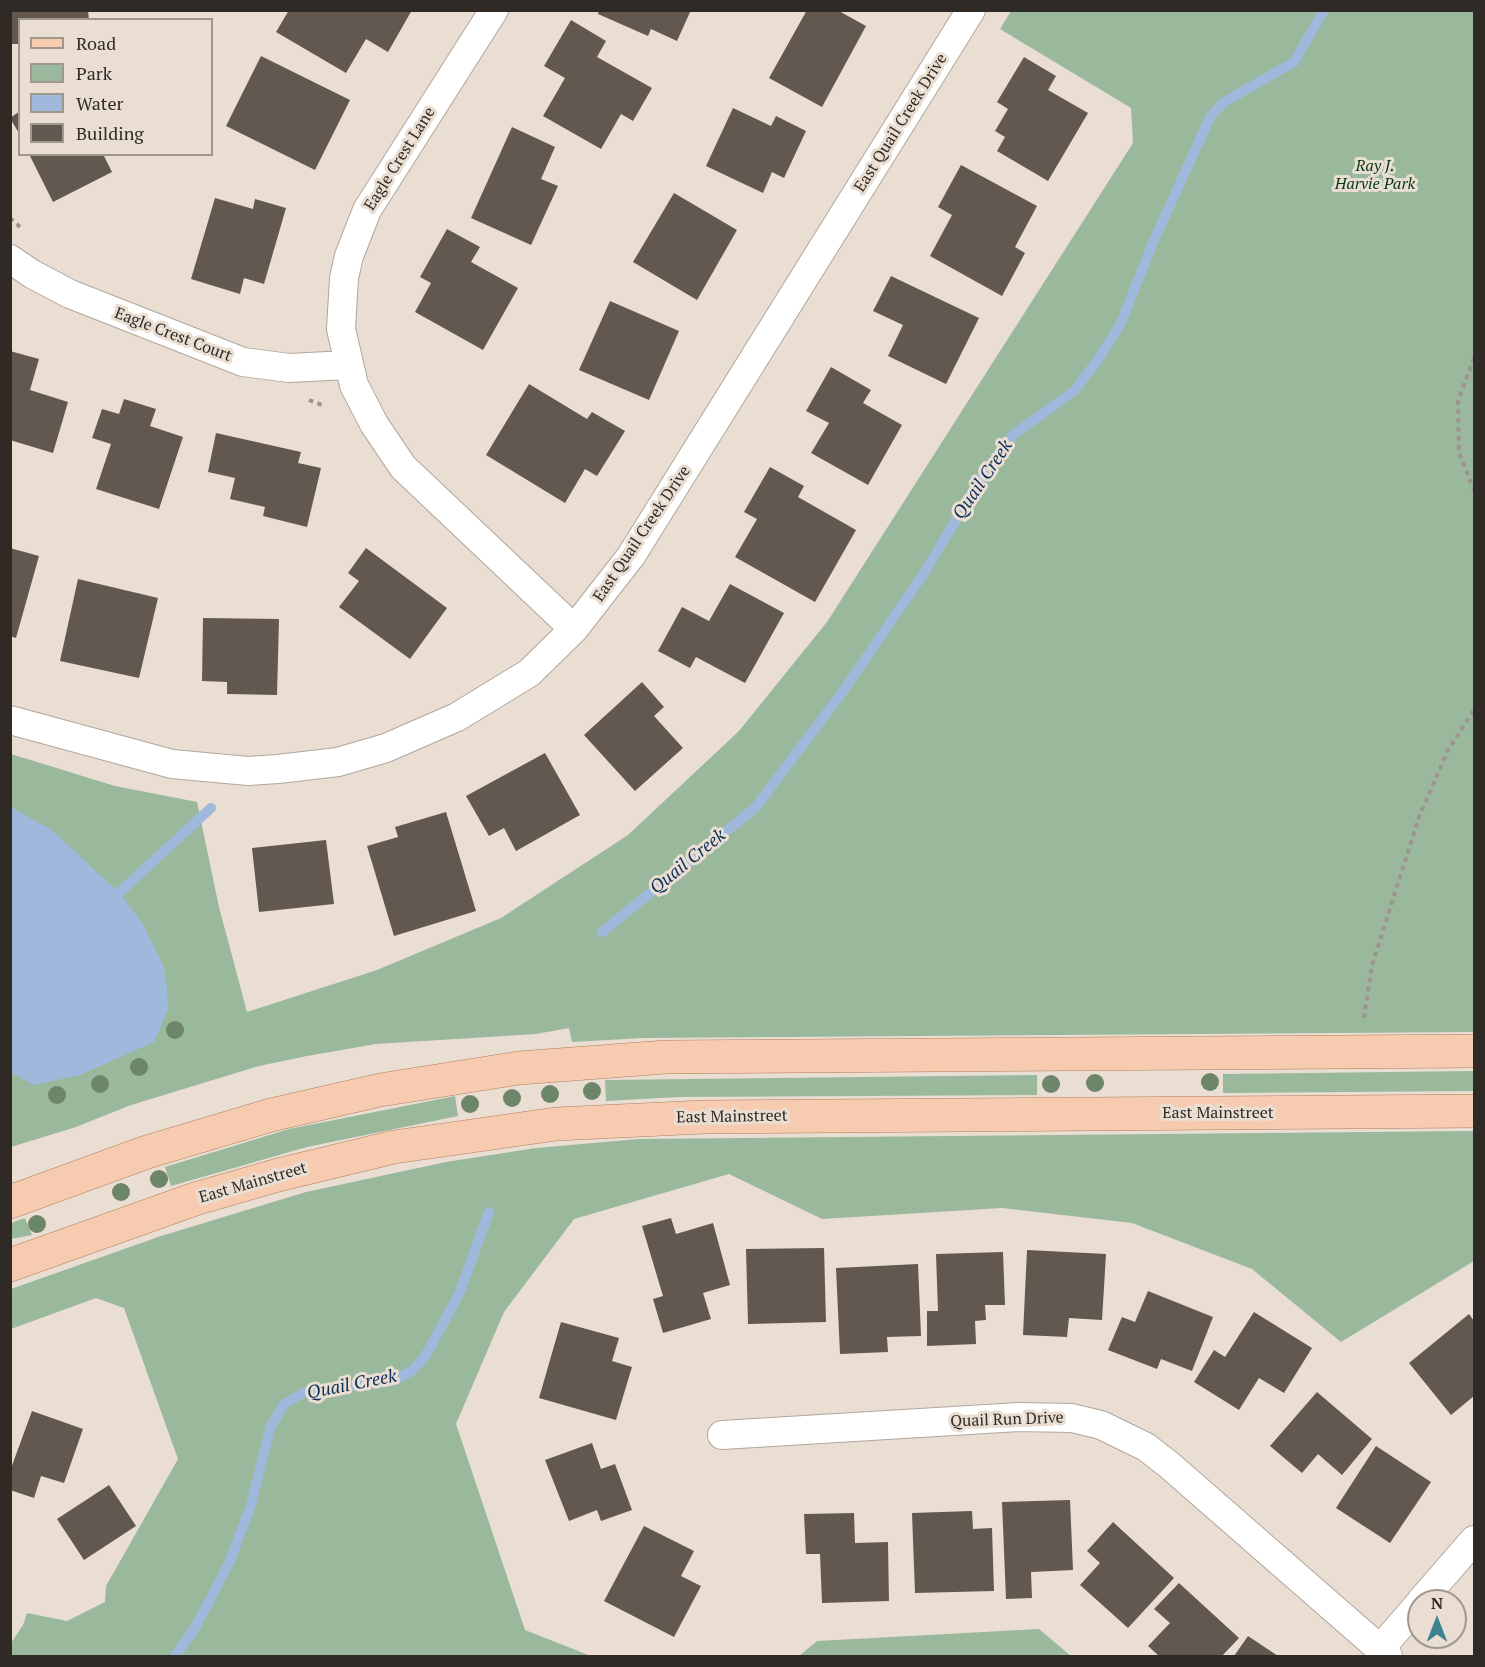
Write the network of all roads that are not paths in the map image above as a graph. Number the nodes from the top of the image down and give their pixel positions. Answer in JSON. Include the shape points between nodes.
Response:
{"nodes":[{"id":1,"x":494,"y":10,"type":"edge"},
{"id":2,"x":971,"y":10,"type":"edge"},
{"id":3,"x":10,"y":259,"type":"edge"},
{"id":4,"x":348,"y":365,"type":"junction"},
{"id":5,"x":574,"y":629,"type":"junction"},
{"id":6,"x":10,"y":720,"type":"edge"},
{"id":7,"x":1474,"y":1051,"type":"edge"},
{"id":8,"x":1474,"y":1111,"type":"edge"},
{"id":9,"x":10,"y":1202,"type":"edge"},
{"id":10,"x":10,"y":1265,"type":"edge"},
{"id":11,"x":722,"y":1435,"type":"dead end"},
{"id":12,"x":1474,"y":1540,"type":"edge"},
{"id":13,"x":1431,"y":1589,"type":"edge"},
{"id":14,"x":1407,"y":1620,"type":"edge"},
{"id":15,"x":1384,"y":1653,"type":"edge"}],
"edges":[{"from":1,"to":4,"type":"street","name":"Eagle Crest Lane","via":[[377,193],[358,231],[342,298],[341,329]]},
{"from":2,"to":5,"type":"street","name":"East Quail Creek Drive","via":[[631,556]]},
{"from":3,"to":4,"type":"street","name":"Eagle Crest Court","via":[[70,294],[243,362],[289,368]]},
{"from":4,"to":5,"type":"street","name":"Eagle Crest Lane","via":[[362,401],[403,467]]},
{"from":5,"to":6,"type":"street","name":"East Quail Creek Drive","via":[[529,672],[482,703],[430,730],[338,762],[248,771],[172,764]]},
{"from":7,"to":9,"type":"main road","via":[[666,1058],[519,1068],[380,1090],[271,1115],[154,1150]]},
{"from":8,"to":10,"type":"main road","name":"East Mainstreet","via":[[663,1118],[510,1129],[375,1151],[278,1174],[195,1199]]},
{"from":11,"to":15,"type":"street","name":"Quail Run Drive","via":[[1018,1417],[1060,1417],[1101,1425],[1146,1447],[1168,1464]]},
{"from":12,"to":13,"type":"street"},
{"from":14,"to":15,"type":"street"}]}
